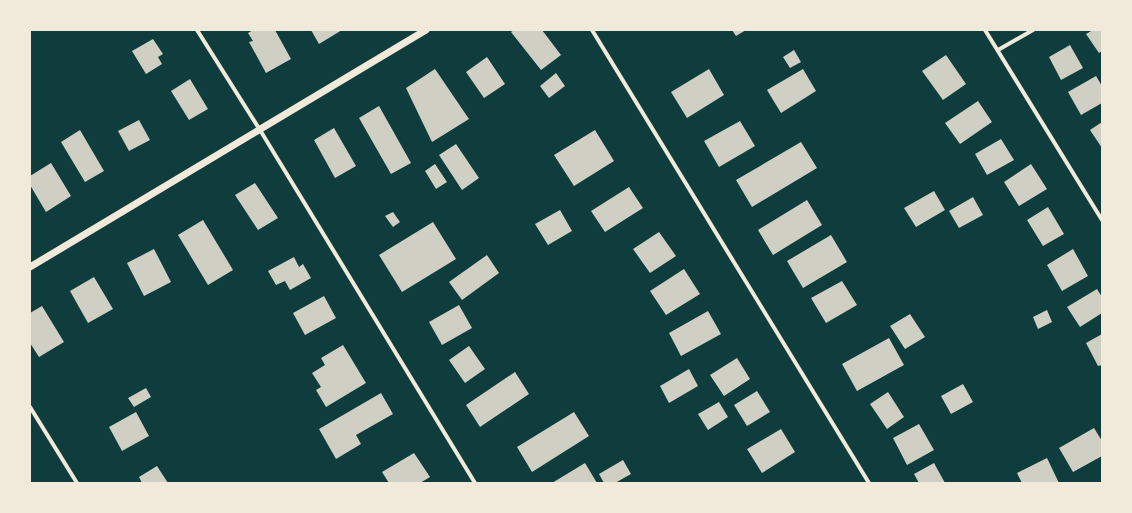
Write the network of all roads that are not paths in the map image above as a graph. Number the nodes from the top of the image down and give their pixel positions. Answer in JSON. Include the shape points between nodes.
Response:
{"nodes":[{"id":1,"x":198,"y":30,"type":"edge"},
{"id":2,"x":426,"y":30,"type":"edge"},
{"id":3,"x":592,"y":30,"type":"edge"},
{"id":4,"x":985,"y":30,"type":"edge"},
{"id":5,"x":1033,"y":30,"type":"edge"},
{"id":6,"x":998,"y":50,"type":"junction"},
{"id":7,"x":260,"y":130,"type":"junction"},
{"id":8,"x":1102,"y":220,"type":"edge"},
{"id":9,"x":30,"y":267,"type":"edge"},
{"id":10,"x":30,"y":406,"type":"edge"},
{"id":11,"x":77,"y":483,"type":"edge"},
{"id":12,"x":475,"y":483,"type":"edge"},
{"id":13,"x":869,"y":483,"type":"edge"}],
"edges":[{"from":1,"to":7,"type":"street"},
{"from":2,"to":7,"type":"street"},
{"from":3,"to":13,"type":"street"},
{"from":4,"to":6,"type":"street"},
{"from":5,"to":6,"type":"street"},
{"from":6,"to":8,"type":"street"},
{"from":7,"to":9,"type":"street"},
{"from":7,"to":12,"type":"street"},
{"from":10,"to":11,"type":"street"}]}
